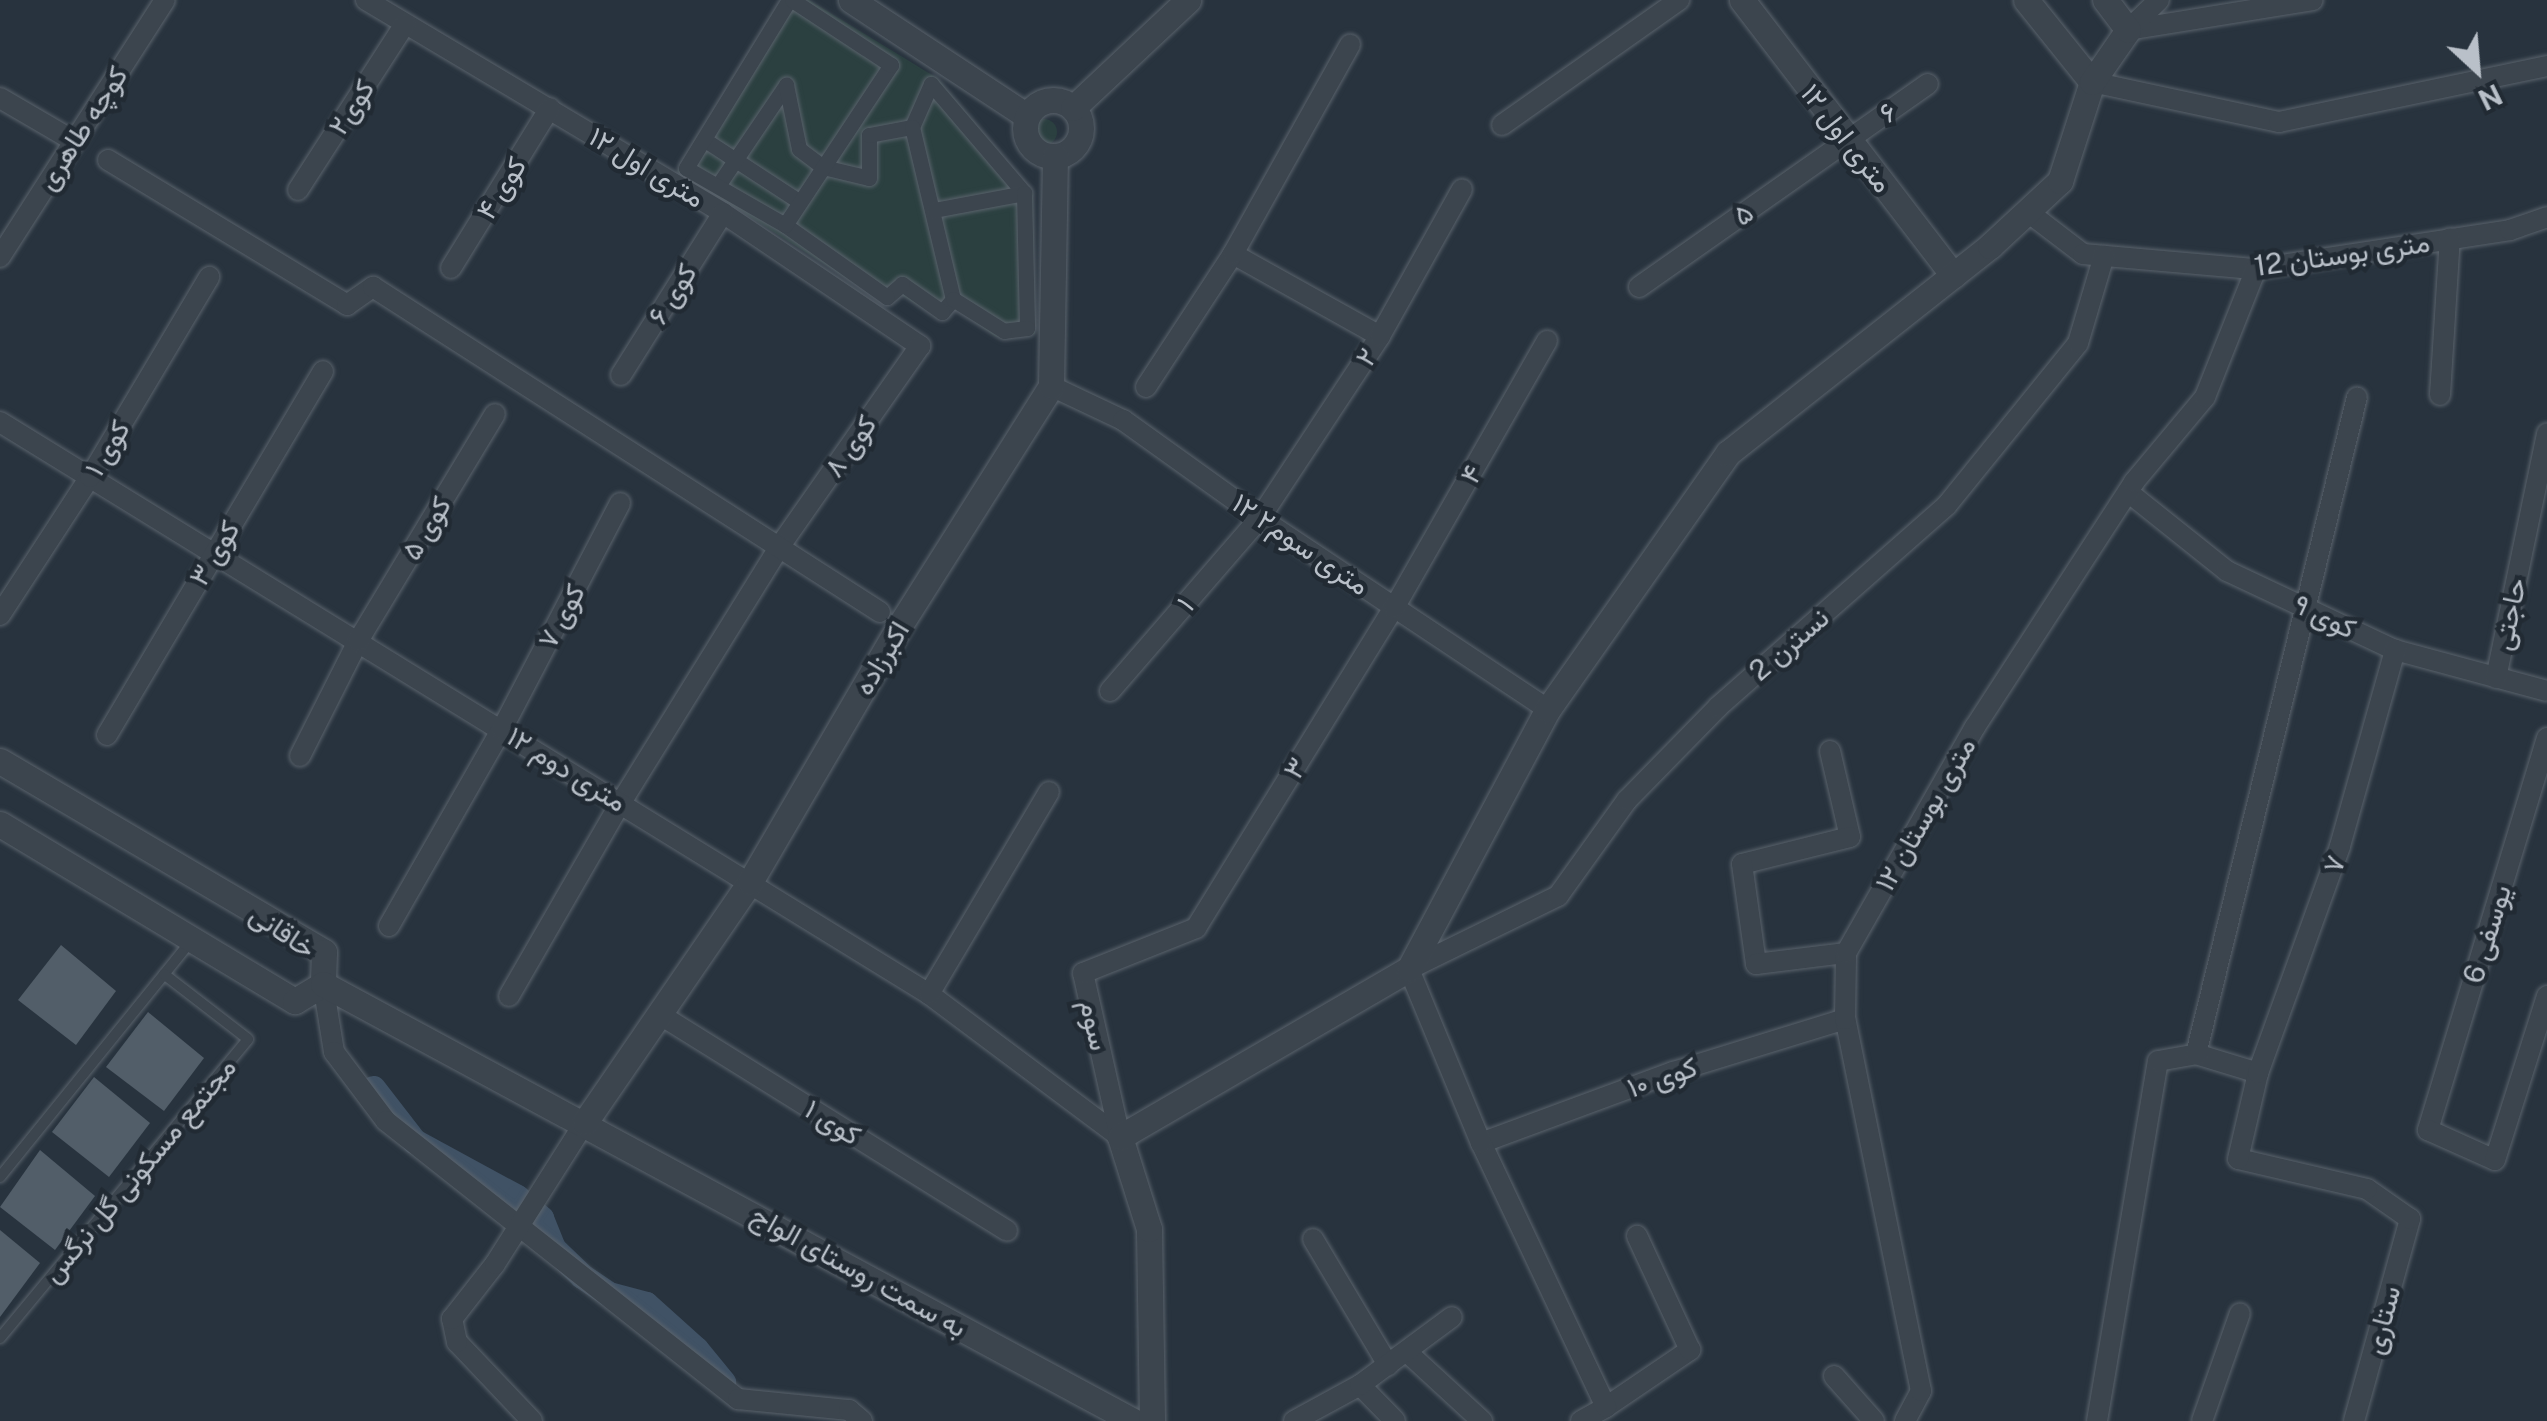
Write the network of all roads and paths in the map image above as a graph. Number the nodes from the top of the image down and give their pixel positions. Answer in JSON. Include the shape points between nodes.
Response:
{"nodes":[{"id":1,"x":164,"y":0,"type":"edge"},
{"id":2,"x":366,"y":0,"type":"edge"},
{"id":3,"x":790,"y":0,"type":"edge"},
{"id":4,"x":851,"y":0,"type":"edge"},
{"id":5,"x":1188,"y":0,"type":"edge"},
{"id":6,"x":1679,"y":0,"type":"edge"},
{"id":7,"x":1742,"y":0,"type":"edge"},
{"id":8,"x":2026,"y":0,"type":"edge"},
{"id":9,"x":2105,"y":0,"type":"edge"},
{"id":10,"x":2159,"y":0,"type":"edge"},
{"id":11,"x":2313,"y":0,"type":"edge"},
{"id":12,"x":405,"y":24,"type":"junction"},
{"id":13,"x":2128,"y":30,"type":"junction"},
{"id":14,"x":1350,"y":44,"type":"dead end"},
{"id":15,"x":2547,"y":66,"type":"edge"},
{"id":16,"x":2092,"y":82,"type":"junction"},
{"id":17,"x":1928,"y":84,"type":"dead end"},
{"id":18,"x":0,"y":98,"type":"edge"},
{"id":19,"x":550,"y":108,"type":"junction"},
{"id":20,"x":1073,"y":108,"type":"junction"},
{"id":21,"x":1027,"y":116,"type":"junction"},
{"id":22,"x":1502,"y":125,"type":"dead end"},
{"id":23,"x":912,"y":128,"type":"junction"},
{"id":24,"x":705,"y":140,"type":"junction"},
{"id":25,"x":1847,"y":140,"type":"junction"},
{"id":26,"x":74,"y":141,"type":"junction"},
{"id":27,"x":1055,"y":156,"type":"junction"},
{"id":28,"x":108,"y":160,"type":"dead end"},
{"id":29,"x":735,"y":160,"type":"junction"},
{"id":30,"x":823,"y":167,"type":"junction"},
{"id":31,"x":720,"y":184,"type":"junction"},
{"id":32,"x":1462,"y":189,"type":"dead end"},
{"id":33,"x":298,"y":190,"type":"dead end"},
{"id":34,"x":1024,"y":193,"type":"junction"},
{"id":35,"x":800,"y":202,"type":"junction"},
{"id":36,"x":934,"y":210,"type":"junction"},
{"id":37,"x":2028,"y":212,"type":"junction"},
{"id":38,"x":723,"y":213,"type":"junction"},
{"id":39,"x":2547,"y":217,"type":"edge"},
{"id":40,"x":785,"y":225,"type":"junction"},
{"id":41,"x":2450,"y":238,"type":"junction"},
{"id":42,"x":1234,"y":254,"type":"junction"},
{"id":43,"x":2104,"y":256,"type":"junction"},
{"id":44,"x":0,"y":257,"type":"edge"},
{"id":45,"x":452,"y":268,"type":"dead end"},
{"id":46,"x":2256,"y":269,"type":"junction"},
{"id":47,"x":1953,"y":275,"type":"junction"},
{"id":48,"x":209,"y":277,"type":"dead end"},
{"id":49,"x":1640,"y":288,"type":"dead end"},
{"id":50,"x":953,"y":298,"type":"junction"},
{"id":51,"x":1380,"y":336,"type":"junction"},
{"id":52,"x":1547,"y":340,"type":"dead end"},
{"id":53,"x":920,"y":346,"type":"joint"},
{"id":54,"x":322,"y":371,"type":"dead end"},
{"id":55,"x":622,"y":375,"type":"dead end"},
{"id":56,"x":1051,"y":386,"type":"junction"},
{"id":57,"x":1146,"y":387,"type":"dead end"},
{"id":58,"x":2440,"y":395,"type":"dead end"},
{"id":59,"x":2356,"y":397,"type":"dead end"},
{"id":60,"x":495,"y":414,"type":"dead end"},
{"id":61,"x":0,"y":422,"type":"edge"},
{"id":62,"x":2547,"y":433,"type":"edge"},
{"id":63,"x":90,"y":477,"type":"junction"},
{"id":64,"x":2128,"y":492,"type":"junction"},
{"id":65,"x":620,"y":503,"type":"dead end"},
{"id":66,"x":1260,"y":518,"type":"junction"},
{"id":67,"x":780,"y":546,"type":"junction"},
{"id":68,"x":214,"y":553,"type":"junction"},
{"id":69,"x":2304,"y":605,"type":"junction"},
{"id":70,"x":1394,"y":608,"type":"junction"},
{"id":71,"x":880,"y":612,"type":"dead end"},
{"id":72,"x":0,"y":615,"type":"edge"},
{"id":73,"x":358,"y":641,"type":"junction"},
{"id":74,"x":2396,"y":650,"type":"junction"},
{"id":75,"x":2496,"y":678,"type":"junction"},
{"id":76,"x":1110,"y":690,"type":"dead end"},
{"id":77,"x":2547,"y":692,"type":"edge"},
{"id":78,"x":1548,"y":709,"type":"junction"},
{"id":79,"x":502,"y":729,"type":"junction"},
{"id":80,"x":106,"y":735,"type":"dead end"},
{"id":81,"x":2547,"y":738,"type":"edge"},
{"id":82,"x":1830,"y":750,"type":"dead end"},
{"id":83,"x":300,"y":756,"type":"dead end"},
{"id":84,"x":0,"y":762,"type":"edge"},
{"id":85,"x":1049,"y":792,"type":"dead end"},
{"id":86,"x":621,"y":802,"type":"junction"},
{"id":87,"x":0,"y":824,"type":"edge"},
{"id":88,"x":750,"y":882,"type":"junction"},
{"id":89,"x":389,"y":926,"type":"dead end"},
{"id":90,"x":1196,"y":928,"type":"joint"},
{"id":91,"x":192,"y":939,"type":"junction"},
{"id":92,"x":1846,"y":953,"type":"junction"},
{"id":93,"x":1409,"y":969,"type":"junction"},
{"id":94,"x":164,"y":974,"type":"junction"},
{"id":95,"x":323,"y":984,"type":"junction"},
{"id":96,"x":929,"y":994,"type":"junction"},
{"id":97,"x":509,"y":996,"type":"dead end"},
{"id":98,"x":2547,"y":996,"type":"edge"},
{"id":99,"x":659,"y":1014,"type":"junction"},
{"id":100,"x":1845,"y":1019,"type":"junction"},
{"id":101,"x":2196,"y":1054,"type":"junction"},
{"id":102,"x":2258,"y":1073,"type":"junction"},
{"id":103,"x":586,"y":1122,"type":"junction"},
{"id":104,"x":1120,"y":1137,"type":"junction"},
{"id":105,"x":1482,"y":1142,"type":"junction"},
{"id":106,"x":0,"y":1177,"type":"edge"},
{"id":107,"x":2410,"y":1219,"type":"joint"},
{"id":108,"x":518,"y":1226,"type":"junction"},
{"id":109,"x":1007,"y":1231,"type":"dead end"},
{"id":110,"x":1637,"y":1236,"type":"dead end"},
{"id":111,"x":1314,"y":1240,"type":"dead end"},
{"id":112,"x":2240,"y":1313,"type":"dead end"},
{"id":113,"x":1452,"y":1317,"type":"dead end"},
{"id":114,"x":0,"y":1338,"type":"edge"},
{"id":115,"x":1408,"y":1352,"type":"junction"},
{"id":116,"x":1388,"y":1365,"type":"junction"},
{"id":117,"x":1834,"y":1376,"type":"dead end"},
{"id":118,"x":1360,"y":1385,"type":"junction"},
{"id":119,"x":1606,"y":1406,"type":"junction"},
{"id":120,"x":532,"y":1421,"type":"edge"},
{"id":121,"x":862,"y":1421,"type":"edge"},
{"id":122,"x":1133,"y":1421,"type":"edge"},
{"id":123,"x":1152,"y":1421,"type":"edge"},
{"id":124,"x":1294,"y":1421,"type":"edge"},
{"id":125,"x":1394,"y":1421,"type":"edge"},
{"id":126,"x":1482,"y":1421,"type":"edge"},
{"id":127,"x":1581,"y":1421,"type":"edge"},
{"id":128,"x":1874,"y":1421,"type":"edge"},
{"id":129,"x":1905,"y":1421,"type":"edge"},
{"id":130,"x":2097,"y":1421,"type":"edge"},
{"id":131,"x":2202,"y":1421,"type":"edge"},
{"id":132,"x":2354,"y":1421,"type":"edge"}],
"edges":[{"from":1,"to":26,"type":"street","name":"کوچه طاهری"},
{"from":2,"to":12,"type":"street","name":"۱۲ متری اول"},
{"from":3,"to":24,"type":"street"},
{"from":3,"to":30,"type":"street","via":[[892,65]]},
{"from":4,"to":21,"type":"street"},
{"from":5,"to":20,"type":"street"},
{"from":6,"to":22,"type":"street"},
{"from":7,"to":25,"type":"street","name":"۱۲ متری اول"},
{"from":8,"to":16,"type":"street"},
{"from":9,"to":13,"type":"street"},
{"from":10,"to":13,"type":"street"},
{"from":11,"to":13,"type":"street"},
{"from":12,"to":19,"type":"street","name":"۱۲ متری اول"},
{"from":12,"to":33,"type":"street","name":"کوی۲"},
{"from":13,"to":16,"type":"street"},
{"from":14,"to":42,"type":"street"},
{"from":15,"to":16,"type":"street","via":[[2279,122]]},
{"from":16,"to":37,"type":"street","via":[[2060,181]]},
{"from":17,"to":25,"type":"street","name":"۶"},
{"from":18,"to":26,"type":"street"},
{"from":19,"to":38,"type":"street","name":"۱۲ متری اول"},
{"from":19,"to":45,"type":"street","name":"کوی ۴"},
{"from":20,"to":21,"type":"street","via":[[1048,100]]},
{"from":20,"to":27,"type":"street","via":[[1081,133],[1072,148]]},
{"from":21,"to":27,"type":"street","via":[[1029,144]]},
{"from":23,"to":30,"type":"street","via":[[869,134],[869,178]]},
{"from":23,"to":34,"type":"street","via":[[931,84]]},
{"from":23,"to":36,"type":"street"},
{"from":24,"to":29,"type":"street"},
{"from":24,"to":31,"type":"street","via":[[686,168]]},
{"from":25,"to":47,"type":"street","name":"۱۲ متری اول"},
{"from":25,"to":49,"type":"street","name":"۵"},
{"from":26,"to":44,"type":"street","name":"کوچه طاهری"},
{"from":27,"to":56,"type":"street"},
{"from":28,"to":67,"type":"street","via":[[347,305],[373,287]]},
{"from":29,"to":30,"type":"street","via":[[786,85],[799,149]]},
{"from":29,"to":31,"type":"street"},
{"from":29,"to":35,"type":"street"},
{"from":30,"to":35,"type":"street"},
{"from":31,"to":40,"type":"street"},
{"from":32,"to":51,"type":"street","name":"۲"},
{"from":34,"to":36,"type":"street"},
{"from":34,"to":50,"type":"street","via":[[1027,328],[1004,330]]},
{"from":35,"to":40,"type":"street"},
{"from":36,"to":50,"type":"street"},
{"from":37,"to":43,"type":"street","name":"12 متری بوستان","via":[[2083,254]]},
{"from":37,"to":47,"type":"street"},
{"from":38,"to":53,"type":"street","name":"۱۲ متری اول"},
{"from":38,"to":55,"type":"street","name":"کوی ۶"},
{"from":39,"to":41,"type":"street","name":"12 متری بوستان"},
{"from":40,"to":50,"type":"street","via":[[887,298],[902,284],[942,312]]},
{"from":41,"to":46,"type":"street","name":"12 متری بوستان"},
{"from":41,"to":58,"type":"street"},
{"from":42,"to":51,"type":"street"},
{"from":42,"to":57,"type":"street"},
{"from":43,"to":46,"type":"street","name":"12 متری بوستان"},
{"from":43,"to":93,"type":"street","name":"نسترن 2","via":[[2078,343],[1947,504],[1718,707],[1626,800],[1558,896]]},
{"from":46,"to":64,"type":"street","name":"۱۲ متری بوستان","via":[[2205,398]]},
{"from":47,"to":78,"type":"street","via":[[1728,453]]},
{"from":48,"to":63,"type":"street","name":"کوی ۱"},
{"from":51,"to":66,"type":"street","name":"۲"},
{"from":52,"to":70,"type":"street","name":"۴"},
{"from":53,"to":67,"type":"street","name":"کوی ۸"},
{"from":54,"to":68,"type":"street","name":"کوی ۳"},
{"from":56,"to":66,"type":"street","name":"۱۲ متری سوم۲","via":[[1123,420]]},
{"from":56,"to":88,"type":"street","name":"اکبرزاده","via":[[900,624]]},
{"from":59,"to":69,"type":"street"},
{"from":60,"to":73,"type":"street","name":"کوی ۵"},
{"from":61,"to":63,"type":"street","name":"۱۲ متری دوم"},
{"from":62,"to":75,"type":"street","name":"حاجتی"},
{"from":63,"to":68,"type":"street","name":"۱۲ متری دوم"},
{"from":63,"to":72,"type":"street","name":"کوی ۱"},
{"from":64,"to":69,"type":"street","name":"کوی ۹","via":[[2226,571]]},
{"from":64,"to":92,"type":"street","name":"۱۲ متری بوستان","via":[[1975,727]]},
{"from":65,"to":79,"type":"street","name":"کوی ۷"},
{"from":66,"to":70,"type":"street","name":"۱۲ متری سوم۲"},
{"from":66,"to":76,"type":"street","name":"۱"},
{"from":67,"to":71,"type":"street"},
{"from":67,"to":86,"type":"street","name":"کوی ۸"},
{"from":68,"to":73,"type":"street","name":"۱۲ متری دوم"},
{"from":68,"to":80,"type":"street","name":"کوی ۳"},
{"from":69,"to":74,"type":"street","name":"کوی ۹"},
{"from":69,"to":101,"type":"street"},
{"from":70,"to":78,"type":"street","name":"۱۲ متری سوم۲"},
{"from":70,"to":90,"type":"street","name":"۳"},
{"from":73,"to":79,"type":"street","name":"۱۲ متری دوم"},
{"from":73,"to":83,"type":"street","name":"کوی ۵"},
{"from":74,"to":75,"type":"street","name":"کوی ۹"},
{"from":74,"to":102,"type":"street","name":"۷","via":[[2340,846]]},
{"from":75,"to":77,"type":"street","name":"کوی ۹"},
{"from":78,"to":93,"type":"street"},
{"from":79,"to":86,"type":"street","name":"۱۲ متری دوم"},
{"from":79,"to":89,"type":"street","name":"کوی ۷"},
{"from":81,"to":98,"type":"street","name":"یوسفی 6","via":[[2428,1130],[2496,1160]]},
{"from":82,"to":92,"type":"street","via":[[1850,837],[1742,864],[1756,964]]},
{"from":84,"to":95,"type":"street","name":"خاقانی","via":[[324,952]]},
{"from":85,"to":96,"type":"street"},
{"from":86,"to":88,"type":"street","name":"۱۲ متری دوم"},
{"from":86,"to":97,"type":"street","name":"کوی ۸"},
{"from":87,"to":91,"type":"street","name":"خاقانی"},
{"from":88,"to":96,"type":"street","name":"۱۲ متری دوم"},
{"from":88,"to":99,"type":"street","name":"اکبرزاده"},
{"from":90,"to":104,"type":"street","name":"سوم","via":[[1083,973]]},
{"from":91,"to":94,"type":"lane"},
{"from":91,"to":95,"type":"street","name":"خاقانی","via":[[295,1001]]},
{"from":92,"to":100,"type":"street","name":"۱۲ متری بوستان"},
{"from":93,"to":104,"type":"street"},
{"from":93,"to":105,"type":"street"},
{"from":94,"to":106,"type":"lane"},
{"from":94,"to":114,"type":"lane","name":"مجتمع مسکونی گل نرگس","via":[[248,1039]]},
{"from":95,"to":103,"type":"street","name":"به سمت روستای الواج"},
{"from":95,"to":108,"type":"street","via":[[334,1052],[386,1121]]},
{"from":96,"to":104,"type":"street","name":"۱۲ متری دوم"},
{"from":99,"to":103,"type":"street","name":"اکبرزاده"},
{"from":99,"to":109,"type":"street","name":"کوی ۱"},
{"from":100,"to":105,"type":"street","name":"کوی ۱۰","via":[[1673,1072]]},
{"from":100,"to":129,"type":"street","name":"۱۲ متری بوستان","via":[[1921,1391]]},
{"from":101,"to":102,"type":"street"},
{"from":101,"to":130,"type":"street","via":[[2158,1061]]},
{"from":102,"to":107,"type":"street","name":"۷","via":[[2238,1159],[2367,1189]]},
{"from":103,"to":108,"type":"street"},
{"from":103,"to":122,"type":"street","name":"به سمت روستای الواج"},
{"from":104,"to":123,"type":"street","via":[[1149,1229]]},
{"from":105,"to":119,"type":"street"},
{"from":107,"to":132,"type":"street","name":"ستاری"},
{"from":108,"to":120,"type":"street","via":[[452,1319],[457,1342]]},
{"from":108,"to":121,"type":"street","via":[[738,1399],[850,1410]]},
{"from":110,"to":119,"type":"street","via":[[1690,1350]]},
{"from":111,"to":116,"type":"street"},
{"from":112,"to":131,"type":"street"},
{"from":113,"to":115,"type":"street"},
{"from":115,"to":116,"type":"street"},
{"from":115,"to":126,"type":"street"},
{"from":116,"to":118,"type":"street"},
{"from":117,"to":128,"type":"street"},
{"from":118,"to":124,"type":"street"},
{"from":118,"to":125,"type":"street"},
{"from":119,"to":127,"type":"street"}]}
